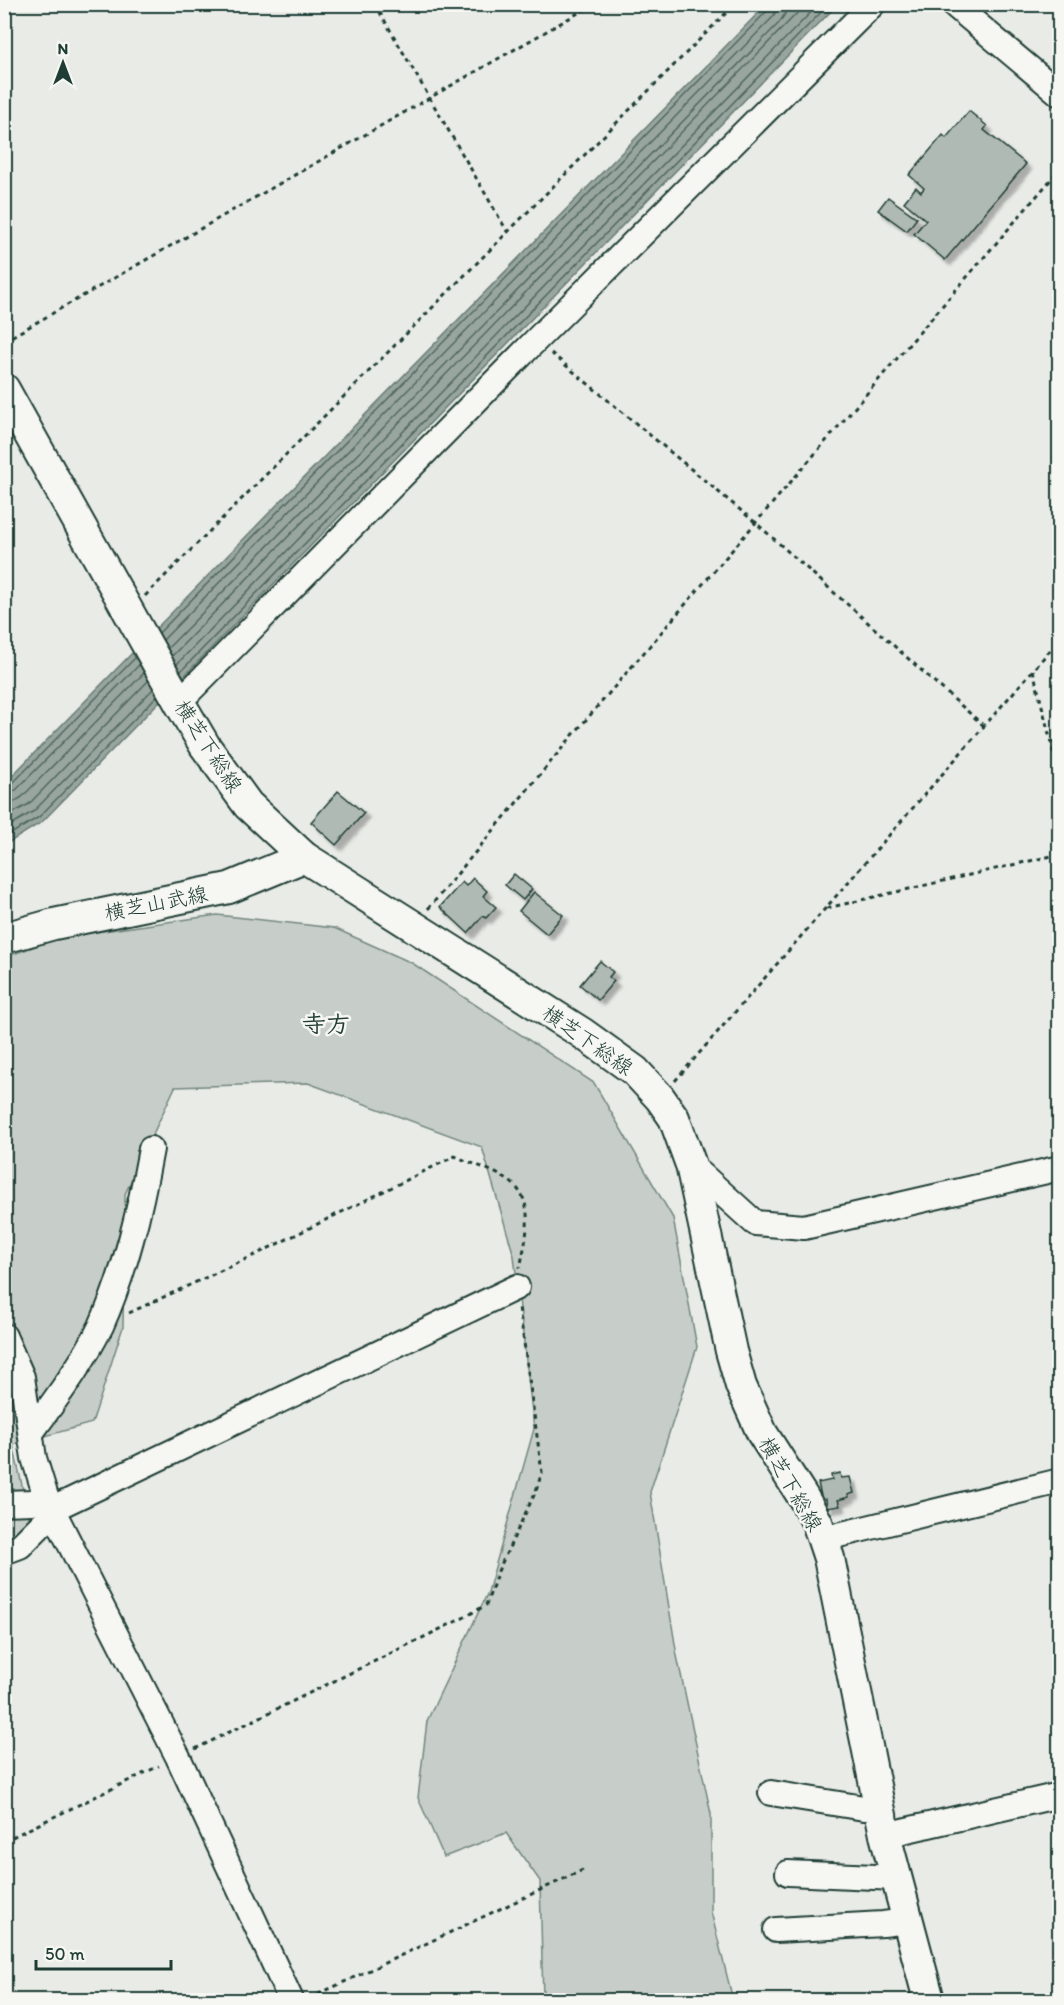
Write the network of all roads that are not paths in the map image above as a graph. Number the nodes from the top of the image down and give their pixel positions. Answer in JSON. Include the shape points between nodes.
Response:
{"nodes":[{"id":1,"x":873,"y":4,"type":"edge"},
{"id":2,"x":953,"y":4,"type":"edge"},
{"id":3,"x":1059,"y":94,"type":"edge"},
{"id":4,"x":4,"y":389,"type":"edge"},
{"id":5,"x":179,"y":702,"type":"junction"},
{"id":6,"x":304,"y":857,"type":"junction"},
{"id":7,"x":4,"y":938,"type":"edge"},
{"id":8,"x":151,"y":1149,"type":"dead end"},
{"id":9,"x":691,"y":1165,"type":"junction"},
{"id":10,"x":1059,"y":1168,"type":"edge"},
{"id":11,"x":517,"y":1287,"type":"dead end"},
{"id":12,"x":4,"y":1336,"type":"edge"},
{"id":13,"x":31,"y":1433,"type":"junction"},
{"id":14,"x":1059,"y":1481,"type":"edge"},
{"id":15,"x":4,"y":1503,"type":"edge"},
{"id":16,"x":51,"y":1505,"type":"junction"},
{"id":17,"x":822,"y":1539,"type":"junction"},
{"id":18,"x":4,"y":1552,"type":"edge"},
{"id":19,"x":771,"y":1793,"type":"dead end"},
{"id":20,"x":1059,"y":1795,"type":"edge"},
{"id":21,"x":879,"y":1806,"type":"junction"},
{"id":22,"x":885,"y":1835,"type":"junction"},
{"id":23,"x":788,"y":1874,"type":"dead end"},
{"id":24,"x":896,"y":1878,"type":"junction"},
{"id":25,"x":908,"y":1921,"type":"junction"},
{"id":26,"x":776,"y":1930,"type":"dead end"},
{"id":27,"x":291,"y":2001,"type":"edge"},
{"id":28,"x":929,"y":2001,"type":"edge"}],
"edges":[{"from":1,"to":5,"type":"street"},
{"from":2,"to":3,"type":"street"},
{"from":4,"to":5,"type":"main road","name":"横芝下総線"},
{"from":5,"to":6,"type":"main road","name":"横芝下総線","via":[[248,805]]},
{"from":6,"to":7,"type":"main road","name":"横芝山武線","via":[[229,888]]},
{"from":6,"to":9,"type":"main road","name":"横芝下総線","via":[[582,1033],[635,1071],[674,1118]]},
{"from":8,"to":13,"type":"street","via":[[134,1228],[100,1327]]},
{"from":9,"to":10,"type":"street","via":[[755,1224],[804,1227]]},
{"from":9,"to":17,"type":"main road","name":"横芝下総線","via":[[741,1386],[762,1433],[817,1522]]},
{"from":11,"to":16,"type":"street","via":[[61,1505]]},
{"from":12,"to":13,"type":"street","via":[[22,1377]]},
{"from":13,"to":16,"type":"street","via":[[34,1458]]},
{"from":14,"to":17,"type":"street"},
{"from":15,"to":16,"type":"street"},
{"from":16,"to":18,"type":"street","via":[[40,1525],[20,1546]]},
{"from":16,"to":27,"type":"street","via":[[178,1757]]},
{"from":17,"to":21,"type":"main road","name":"横芝下総線"},
{"from":19,"to":21,"type":"street","via":[[864,1809]]},
{"from":20,"to":22,"type":"street"},
{"from":21,"to":22,"type":"main road","name":"横芝下総線"},
{"from":22,"to":24,"type":"main road","name":"横芝下総線"},
{"from":23,"to":24,"type":"street"},
{"from":24,"to":25,"type":"main road","name":"横芝下総線"},
{"from":25,"to":26,"type":"street"},
{"from":25,"to":28,"type":"main road","name":"横芝下総線"}]}
